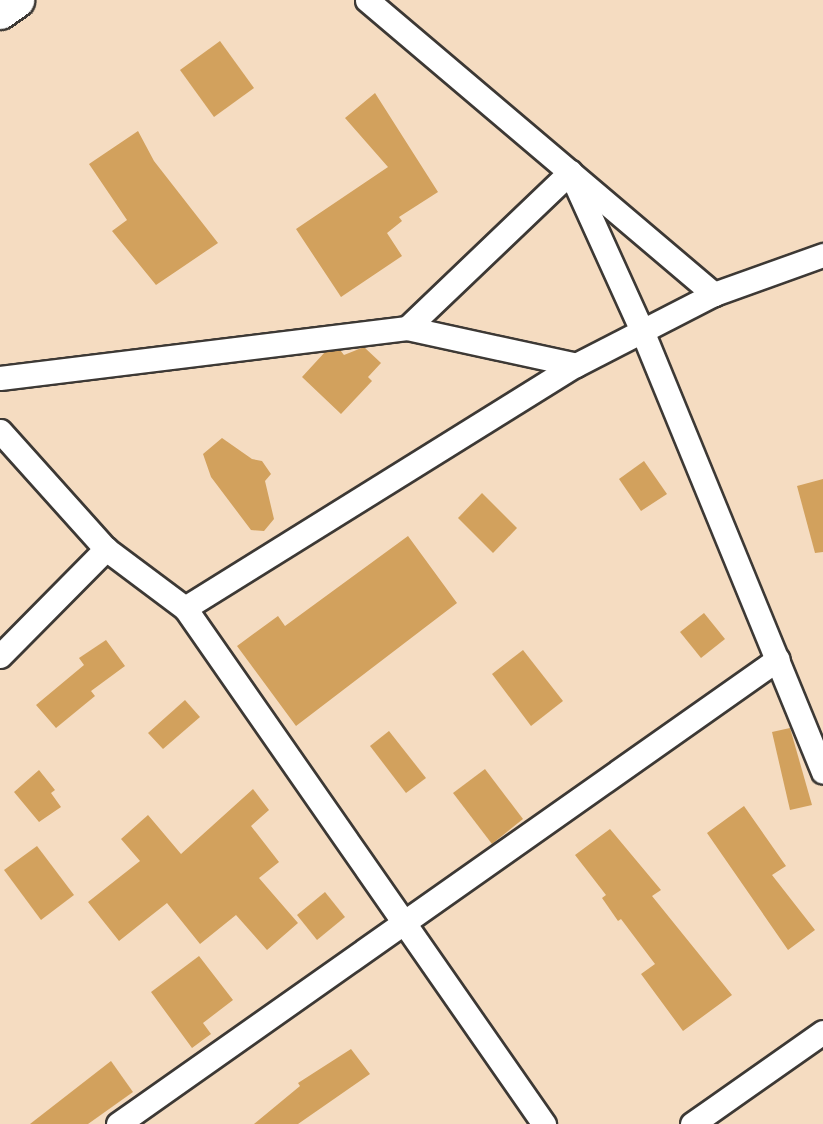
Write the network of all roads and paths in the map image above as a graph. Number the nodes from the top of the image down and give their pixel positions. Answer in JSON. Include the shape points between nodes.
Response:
{"nodes":[{"id":1,"x":18,"y":0,"type":"edge"},
{"id":2,"x":367,"y":0,"type":"edge"},
{"id":3,"x":0,"y":12,"type":"edge"},
{"id":4,"x":570,"y":172,"type":"junction"},
{"id":5,"x":823,"y":255,"type":"edge"},
{"id":6,"x":714,"y":294,"type":"junction"},
{"id":7,"x":407,"y":328,"type":"junction"},
{"id":8,"x":643,"y":333,"type":"junction"},
{"id":9,"x":576,"y":365,"type":"junction"},
{"id":10,"x":0,"y":378,"type":"edge"},
{"id":11,"x":0,"y":431,"type":"edge"},
{"id":12,"x":106,"y":549,"type":"junction"},
{"id":13,"x":185,"y":608,"type":"junction"},
{"id":14,"x":0,"y":656,"type":"edge"},
{"id":15,"x":778,"y":659,"type":"junction"},
{"id":16,"x":823,"y":772,"type":"edge"},
{"id":17,"x":404,"y":922,"type":"junction"},
{"id":18,"x":823,"y":1032,"type":"edge"},
{"id":19,"x":118,"y":1124,"type":"edge"},
{"id":20,"x":544,"y":1124,"type":"edge"},
{"id":21,"x":692,"y":1124,"type":"edge"}],
"edges":[{"from":1,"to":3,"type":"main road"},
{"from":2,"to":4,"type":"street"},
{"from":4,"to":6,"type":"street"},
{"from":4,"to":7,"type":"street"},
{"from":4,"to":8,"type":"street"},
{"from":5,"to":6,"type":"street"},
{"from":6,"to":8,"type":"street"},
{"from":7,"to":9,"type":"street"},
{"from":7,"to":10,"type":"street"},
{"from":8,"to":9,"type":"street"},
{"from":8,"to":15,"type":"street"},
{"from":9,"to":13,"type":"street"},
{"from":11,"to":12,"type":"street"},
{"from":12,"to":13,"type":"street"},
{"from":12,"to":14,"type":"street"},
{"from":13,"to":17,"type":"street"},
{"from":15,"to":16,"type":"street"},
{"from":15,"to":17,"type":"street"},
{"from":17,"to":19,"type":"street"},
{"from":17,"to":20,"type":"street"},
{"from":18,"to":21,"type":"street"}]}
